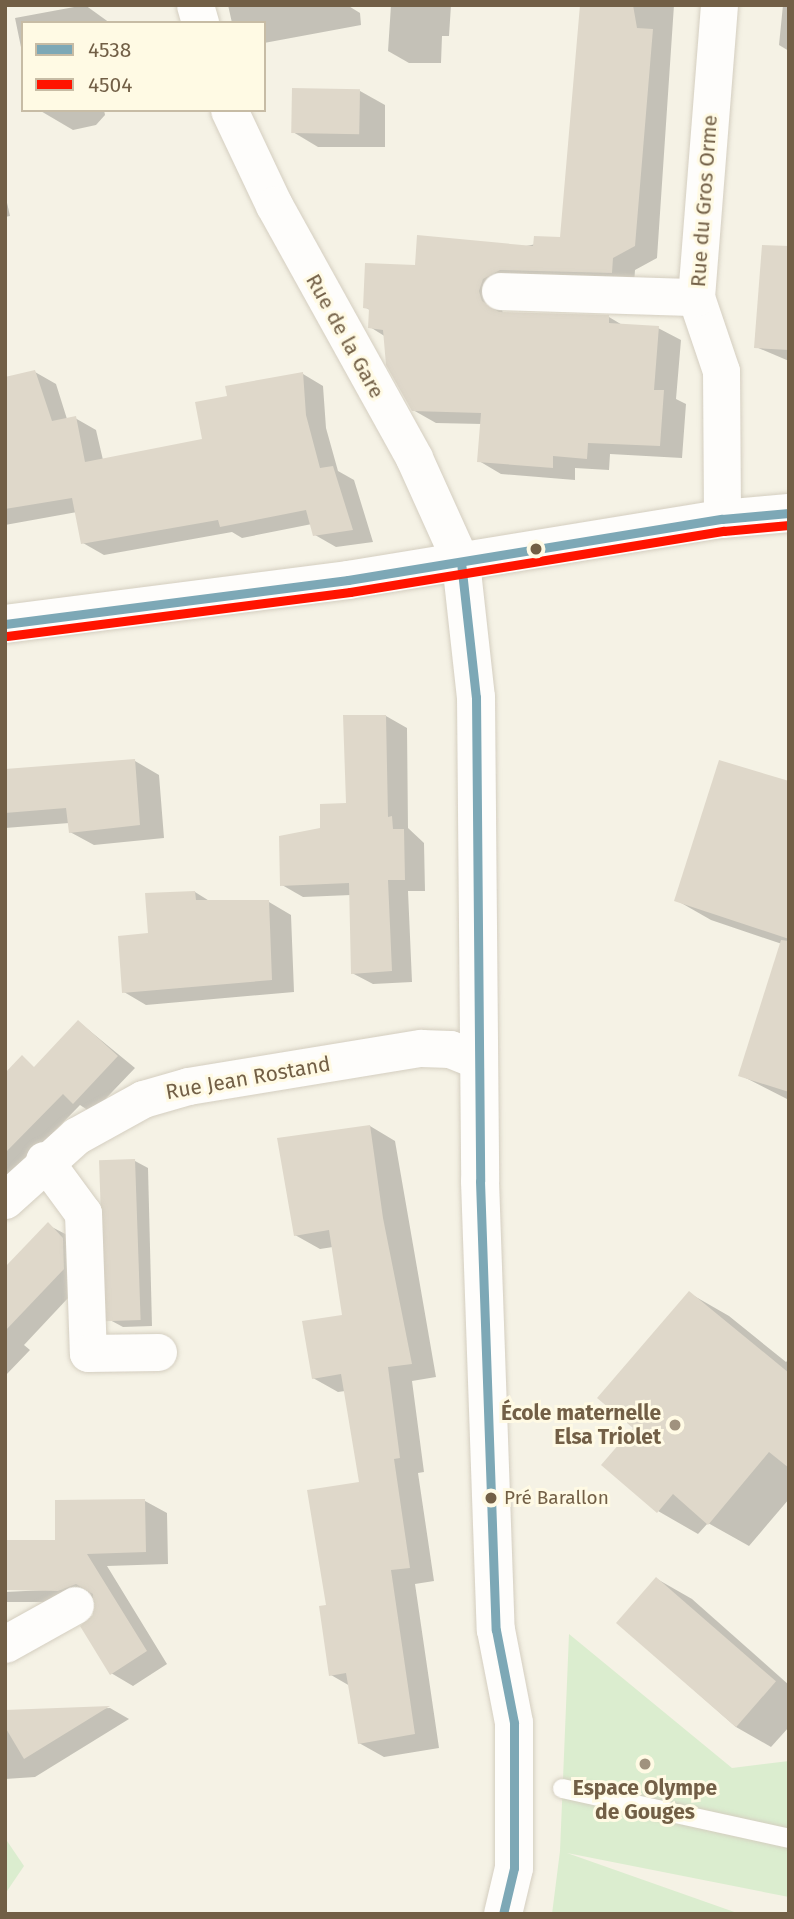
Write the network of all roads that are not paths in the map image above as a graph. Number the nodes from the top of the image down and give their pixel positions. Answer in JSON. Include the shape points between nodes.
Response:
{"nodes":[{"id":1,"x":719,"y":5,"type":"edge"},
{"id":2,"x":230,"y":112,"type":"edge"},
{"id":3,"x":500,"y":291,"type":"dead end"},
{"id":4,"x":696,"y":297,"type":"junction"},
{"id":5,"x":789,"y":513,"type":"edge"},
{"id":6,"x":722,"y":519,"type":"junction"},
{"id":7,"x":460,"y":562,"type":"junction"},
{"id":8,"x":5,"y":625,"type":"edge"},
{"id":9,"x":480,"y":1061,"type":"junction"},
{"id":10,"x":44,"y":1160,"type":"junction"},
{"id":11,"x":5,"y":1200,"type":"edge"},
{"id":12,"x":158,"y":1352,"type":"dead end"},
{"id":13,"x":75,"y":1605,"type":"dead end"},
{"id":14,"x":5,"y":1644,"type":"edge"},
{"id":15,"x":562,"y":1788,"type":"dead end"},
{"id":16,"x":789,"y":1838,"type":"edge"},
{"id":17,"x":503,"y":1914,"type":"edge"}],
"edges":[{"from":1,"to":4,"type":"street","name":"Rue du Gros Orme"},
{"from":2,"to":7,"type":"street","name":"Rue de la Gare","via":[[274,205],[414,458]]},
{"from":3,"to":4,"type":"street"},
{"from":4,"to":6,"type":"street","name":"Rue du Gros Orme","via":[[722,371]]},
{"from":5,"to":6,"type":"street"},
{"from":6,"to":7,"type":"street"},
{"from":7,"to":8,"type":"street"},
{"from":7,"to":9,"type":"street","via":[[475,697]]},
{"from":9,"to":10,"type":"street","name":"Rue Jean Rostand","via":[[450,1049],[422,1048],[188,1086],[143,1099],[104,1118]]},
{"from":9,"to":17,"type":"street","via":[[496,1630],[514,1723],[514,1868]]},
{"from":10,"to":11,"type":"street","name":"Rue Jean Rostand"},
{"from":10,"to":12,"type":"street","via":[[83,1213],[88,1353]]},
{"from":13,"to":14,"type":"street"},
{"from":15,"to":16,"type":"lane"}]}
